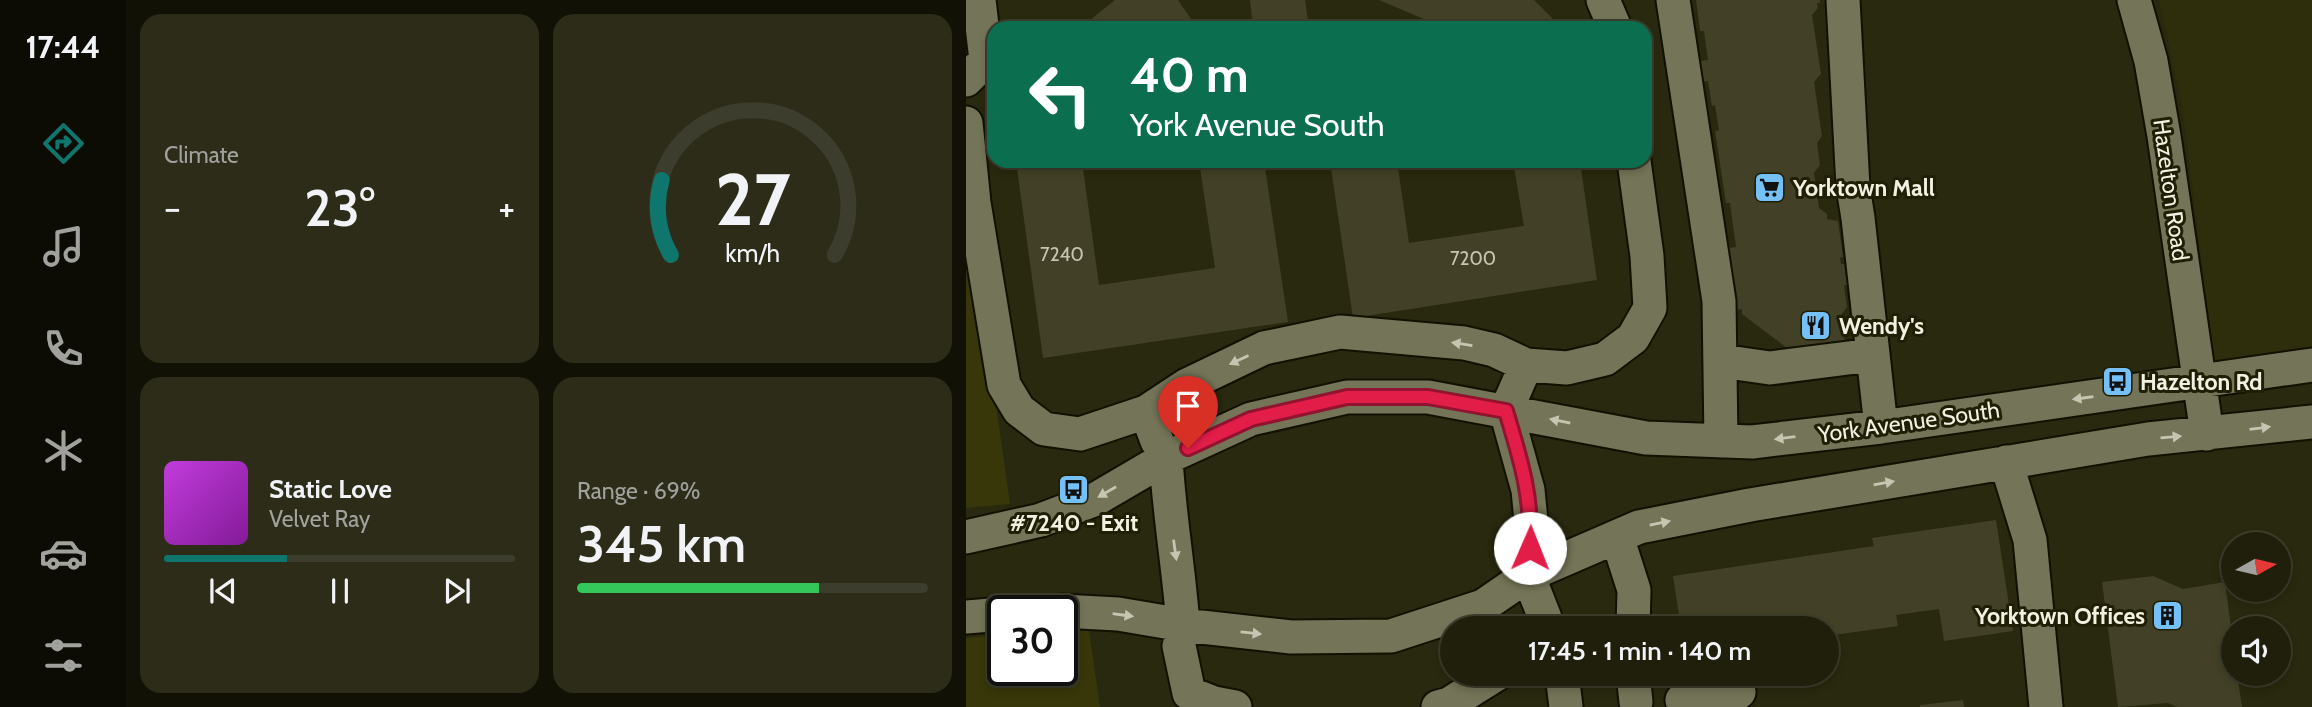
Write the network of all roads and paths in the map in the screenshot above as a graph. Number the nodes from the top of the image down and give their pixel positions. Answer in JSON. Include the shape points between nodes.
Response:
{"nodes":[{"id":1,"x":979,"y":0,"type":"edge"},
{"id":2,"x":1603,"y":0,"type":"edge"},
{"id":3,"x":1673,"y":0,"type":"edge"},
{"id":4,"x":1843,"y":0,"type":"edge"},
{"id":5,"x":2134,"y":0,"type":"edge"},
{"id":6,"x":1612,"y":21,"type":"edge"},
{"id":7,"x":966,"y":80,"type":"edge"},
{"id":8,"x":966,"y":123,"type":"edge"},
{"id":9,"x":1635,"y":168,"type":"edge"},
{"id":10,"x":1872,"y":355,"type":"junction"},
{"id":11,"x":1721,"y":361,"type":"junction"},
{"id":12,"x":1526,"y":365,"type":"junction"},
{"id":13,"x":2312,"y":365,"type":"edge"},
{"id":14,"x":2200,"y":383,"type":"junction"},
{"id":15,"x":1506,"y":411,"type":"junction"},
{"id":16,"x":2312,"y":422,"type":"edge"},
{"id":17,"x":1881,"y":427,"type":"junction"},
{"id":18,"x":2207,"y":434,"type":"junction"},
{"id":19,"x":1157,"y":437,"type":"junction"},
{"id":20,"x":1720,"y":441,"type":"junction"},
{"id":21,"x":2006,"y":462,"type":"junction"},
{"id":22,"x":974,"y":536,"type":"edge"},
{"id":23,"x":1617,"y":537,"type":"junction"},
{"id":24,"x":1528,"y":575,"type":"junction"},
{"id":25,"x":1078,"y":612,"type":"edge"},
{"id":26,"x":1544,"y":616,"type":"edge"},
{"id":27,"x":1633,"y":616,"type":"edge"},
{"id":28,"x":1181,"y":636,"type":"junction"},
{"id":29,"x":1478,"y":686,"type":"edge"},
{"id":30,"x":1563,"y":686,"type":"edge"},
{"id":31,"x":1739,"y":692,"type":"dead end"},
{"id":32,"x":1682,"y":700,"type":"dead end"},
{"id":33,"x":1235,"y":707,"type":"edge"},
{"id":34,"x":1438,"y":707,"type":"edge"},
{"id":35,"x":1566,"y":707,"type":"edge"},
{"id":36,"x":2046,"y":707,"type":"edge"}],
"edges":[{"from":1,"to":7,"type":"street","via":[[986,60]]},
{"from":2,"to":6,"type":"street"},
{"from":3,"to":11,"type":"street","via":[[1719,301]]},
{"from":4,"to":10,"type":"street","via":[[1853,187]]},
{"from":5,"to":14,"type":"street","name":"Hazelton Road","via":[[2164,136]]},
{"from":8,"to":19,"type":"street","via":[[974,203],[1004,385],[1019,410],[1044,429]]},
{"from":9,"to":12,"type":"street","via":[[1650,308],[1633,338],[1605,359],[1567,368]]},
{"from":10,"to":11,"type":"street","via":[[1770,368]]},
{"from":10,"to":17,"type":"street"},
{"from":11,"to":20,"type":"street"},
{"from":12,"to":15,"type":"street"},
{"from":12,"to":19,"type":"street","one_way":true,"via":[[1464,343],[1340,332],[1264,348],[1187,385]]},
{"from":13,"to":14,"type":"street","name":"York Avenue South"},
{"from":14,"to":17,"type":"street","name":"York Avenue South","one_way":true},
{"from":14,"to":18,"type":"street","name":"Hazelton Road"},
{"from":15,"to":19,"type":"street","name":"York Avenue South","via":[[1428,397],[1347,397]]},
{"from":20,"to":15,"type":"street","name":"York Avenue South","one_way":true,"via":[[1646,438]]},
{"from":15,"to":24,"type":"street","via":[[1528,490]]},
{"from":18,"to":16,"type":"street","one_way":true},
{"from":17,"to":20,"type":"street","name":"York Avenue South","one_way":true,"via":[[1752,442]]},
{"from":21,"to":18,"type":"street","one_way":true},
{"from":19,"to":22,"type":"street","name":"York Avenue South","one_way":true,"via":[[1096,499],[1041,520]]},
{"from":19,"to":28,"type":"street","one_way":true,"via":[[1180,590]]},
{"from":23,"to":21,"type":"street","one_way":true,"via":[[1639,527]]},
{"from":21,"to":36,"type":"street","via":[[2030,540]]},
{"from":23,"to":24,"type":"street"},
{"from":23,"to":27,"type":"street","via":[[1634,590]]},
{"from":24,"to":26,"type":"street"},
{"from":28,"to":24,"type":"street","one_way":true,"via":[[1391,636],[1483,606]]},
{"from":25,"to":28,"type":"street","one_way":true,"via":[[1118,614]]},
{"from":28,"to":33,"type":"street","via":[[1189,693]]},
{"from":29,"to":34,"type":"street"},
{"from":30,"to":35,"type":"street"},
{"from":31,"to":32,"type":"street"}]}
